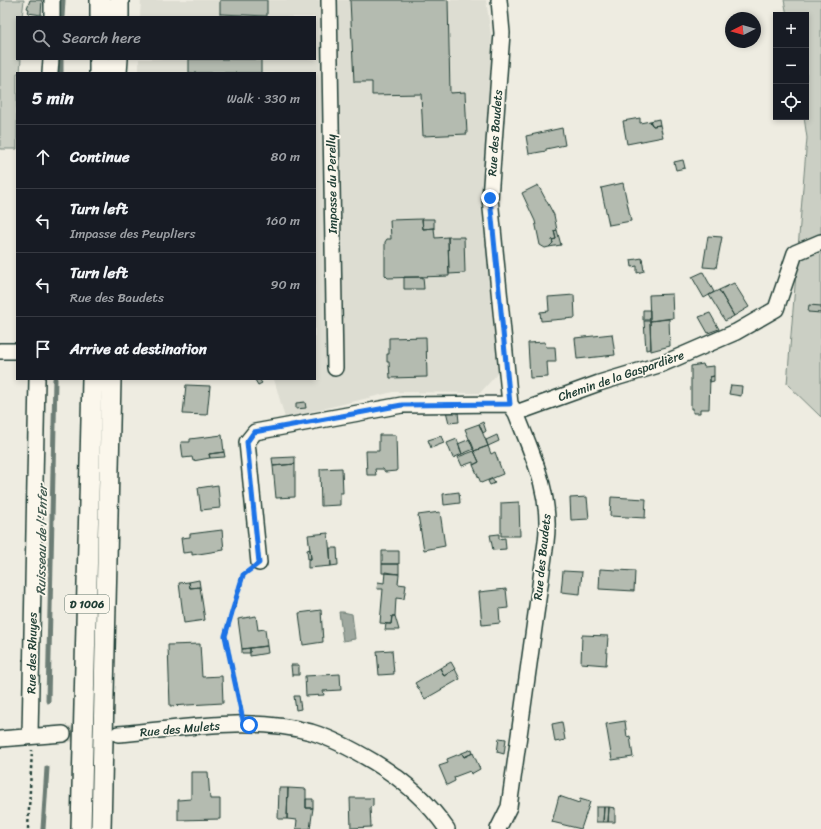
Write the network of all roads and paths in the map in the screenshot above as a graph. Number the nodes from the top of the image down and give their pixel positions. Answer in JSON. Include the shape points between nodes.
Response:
{"nodes":[{"id":1,"x":52,"y":0,"type":"edge"},
{"id":2,"x":100,"y":0,"type":"edge"},
{"id":3,"x":119,"y":0,"type":"edge"},
{"id":4,"x":329,"y":0,"type":"edge"},
{"id":5,"x":499,"y":0,"type":"edge"},
{"id":6,"x":52,"y":16,"type":"edge"},
{"id":7,"x":100,"y":16,"type":"edge"},
{"id":8,"x":118,"y":16,"type":"edge"},
{"id":9,"x":51,"y":60,"type":"edge"},
{"id":10,"x":99,"y":60,"type":"edge"},
{"id":11,"x":118,"y":60,"type":"edge"},
{"id":12,"x":50,"y":72,"type":"edge"},
{"id":13,"x":99,"y":72,"type":"edge"},
{"id":14,"x":117,"y":72,"type":"edge"},
{"id":15,"x":821,"y":242,"type":"edge"},
{"id":16,"x":0,"y":351,"type":"edge"},
{"id":17,"x":16,"y":351,"type":"edge"},
{"id":18,"x":335,"y":368,"type":"dead end"},
{"id":19,"x":37,"y":380,"type":"edge"},
{"id":20,"x":92,"y":380,"type":"edge"},
{"id":21,"x":111,"y":380,"type":"edge"},
{"id":22,"x":513,"y":408,"type":"junction"},
{"id":23,"x":259,"y":563,"type":"joint"},
{"id":24,"x":244,"y":725,"type":"junction"},
{"id":25,"x":63,"y":734,"type":"tunnel mouth"},
{"id":26,"x":118,"y":734,"type":"tunnel mouth"},
{"id":27,"x":30,"y":736,"type":"junction"},
{"id":28,"x":0,"y":739,"type":"edge"},
{"id":29,"x":82,"y":798,"type":"junction"},
{"id":30,"x":28,"y":829,"type":"edge"},
{"id":31,"x":72,"y":829,"type":"edge"},
{"id":32,"x":81,"y":829,"type":"edge"},
{"id":33,"x":101,"y":829,"type":"edge"},
{"id":34,"x":447,"y":829,"type":"edge"},
{"id":35,"x":498,"y":829,"type":"edge"}],
"edges":[{"from":1,"to":6,"type":"street"},
{"from":2,"to":7,"type":"main road"},
{"from":3,"to":8,"type":"main road"},
{"from":4,"to":18,"type":"street","name":"Impasse du Perelly"},
{"from":5,"to":22,"type":"street","name":"Rue des Baudets","via":[[502,33],[490,198]]},
{"from":9,"to":12,"type":"street"},
{"from":10,"to":13,"type":"main road"},
{"from":11,"to":14,"type":"main road"},
{"from":15,"to":22,"type":"street","name":"Chemin de la Gaspardière","via":[[795,253],[776,309],[736,332],[662,364]]},
{"from":16,"to":17,"type":"street"},
{"from":19,"to":27,"type":"street","name":"Rue des Rhuyes"},
{"from":20,"to":29,"type":"main road","number":"D 1006"},
{"from":21,"to":33,"type":"main road","number":"D 1006"},
{"from":22,"to":23,"type":"street","name":"Chemin de la Gaspardière","via":[[402,405],[254,432],[247,442]]},
{"from":22,"to":35,"type":"street","name":"Rue des Baudets","via":[[542,479],[548,509],[547,533],[510,807]]},
{"from":23,"to":24,"type":"path","via":[[243,575],[225,636]]},
{"from":24,"to":26,"type":"street","name":"Rue des Mulets"},
{"from":24,"to":34,"type":"street","name":"Rue des Mulets","via":[[268,725],[309,732],[352,749],[398,776],[433,809]]},
{"from":25,"to":27,"type":"street"},
{"from":27,"to":28,"type":"street"},
{"from":27,"to":30,"type":"path","via":[[33,757]]},
{"from":29,"to":31,"type":"main road"},
{"from":29,"to":32,"type":"main road","number":"D 1006"}]}
